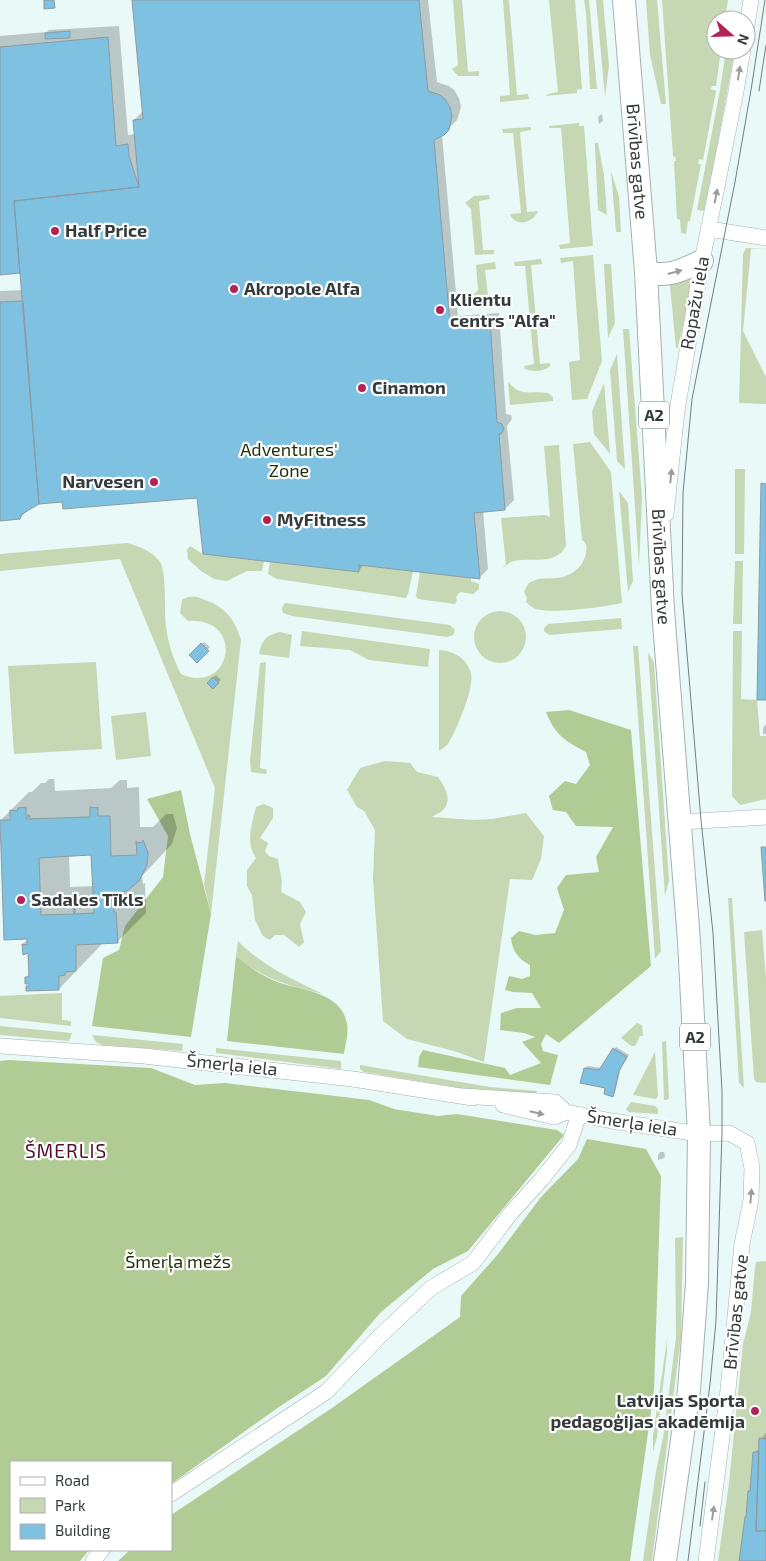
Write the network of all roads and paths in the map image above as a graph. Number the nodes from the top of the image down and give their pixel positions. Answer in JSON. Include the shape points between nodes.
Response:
{"nodes":[{"id":1,"x":624,"y":0,"type":"edge"},
{"id":2,"x":741,"y":60,"type":"edge"},
{"id":3,"x":709,"y":229,"type":"junction"},
{"id":4,"x":766,"y":238,"type":"edge"},
{"id":5,"x":702,"y":261,"type":"junction"},
{"id":6,"x":646,"y":272,"type":"junction"},
{"id":7,"x":661,"y":559,"type":"junction"},
{"id":8,"x":766,"y":817,"type":"edge"},
{"id":9,"x":680,"y":822,"type":"junction"},
{"id":10,"x":0,"y":1046,"type":"edge"},
{"id":11,"x":573,"y":1113,"type":"junction"},
{"id":12,"x":699,"y":1134,"type":"junction"},
{"id":13,"x":172,"y":1493,"type":"edge"},
{"id":14,"x":101,"y":1551,"type":"edge"},
{"id":15,"x":93,"y":1561,"type":"edge"},
{"id":16,"x":666,"y":1561,"type":"edge"},
{"id":17,"x":706,"y":1561,"type":"edge"}],
"edges":[{"from":1,"to":6,"type":"highway","name":"Brīvības gatve","number":"A2"},
{"from":3,"to":2,"type":"street","name":"Ropažu iela","one_way":true},
{"from":3,"to":4,"type":"street"},
{"from":3,"to":5,"type":"street","name":"Ropažu iela"},
{"from":6,"to":5,"type":"highway","one_way":true,"via":[[669,274]]},
{"from":7,"to":5,"type":"street","name":"Ropažu iela","one_way":true,"via":[[676,411]]},
{"from":6,"to":7,"type":"highway","name":"Brīvības gatve","number":"A2"},
{"from":7,"to":9,"type":"highway","name":"Brīvības gatve","number":"A2"},
{"from":8,"to":9,"type":"street"},
{"from":9,"to":12,"type":"highway","name":"Brīvības gatve","number":"A2"},
{"from":10,"to":11,"type":"street","name":"Šmerļa iela","via":[[161,1058],[354,1079],[463,1096],[556,1102]]},
{"from":11,"to":12,"type":"street","name":"Šmerļa iela"},
{"from":11,"to":13,"type":"street","via":[[569,1145],[510,1213],[474,1263],[431,1288],[326,1392]]},
{"from":12,"to":16,"type":"highway","name":"Brīvības gatve","number":"A2","via":[[697,1283],[689,1390]]},
{"from":17,"to":12,"type":"street","name":"Brīvības gatve","one_way":true,"via":[[740,1265],[751,1200],[752,1168],[747,1143],[729,1133]]},
{"from":14,"to":15,"type":"street"}]}
